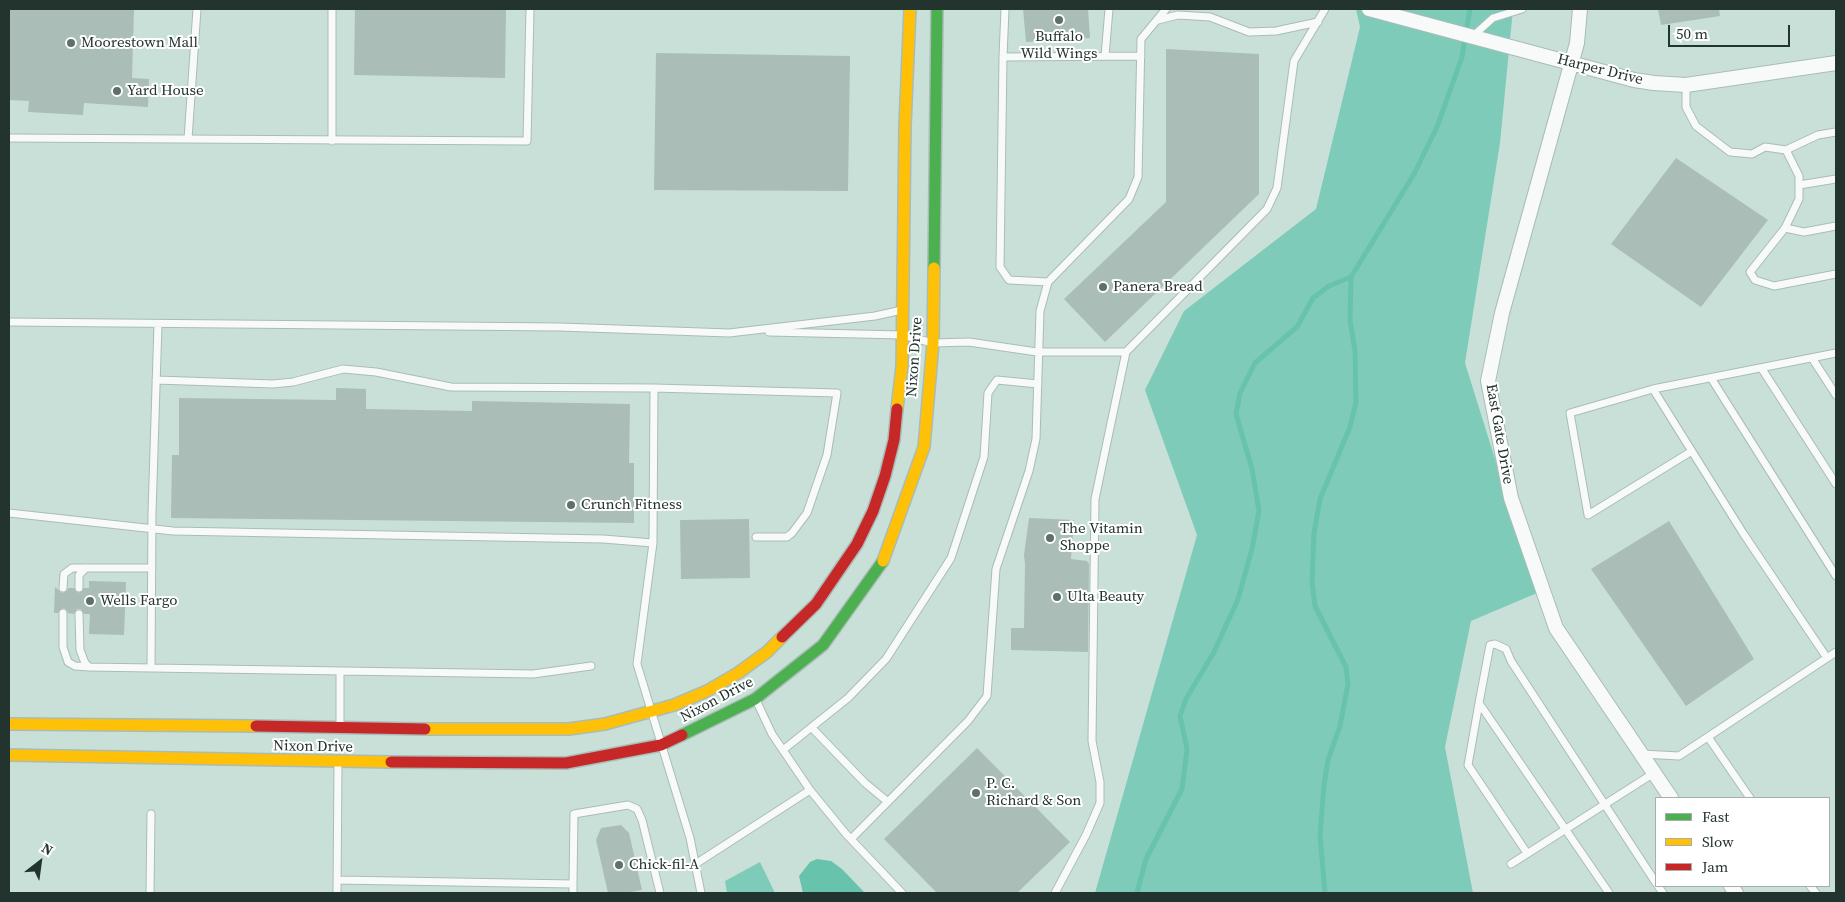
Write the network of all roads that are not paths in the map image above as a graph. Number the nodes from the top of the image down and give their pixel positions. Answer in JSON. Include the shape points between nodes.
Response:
{"nodes":[{"id":1,"x":197,"y":9,"type":"edge"},
{"id":2,"x":332,"y":9,"type":"edge"},
{"id":3,"x":530,"y":9,"type":"edge"},
{"id":4,"x":910,"y":9,"type":"edge"},
{"id":5,"x":937,"y":9,"type":"edge"},
{"id":6,"x":1005,"y":9,"type":"edge"},
{"id":7,"x":1109,"y":9,"type":"edge"},
{"id":8,"x":1166,"y":9,"type":"edge"},
{"id":9,"x":1325,"y":9,"type":"edge"},
{"id":10,"x":1369,"y":9,"type":"edge"},
{"id":11,"x":1522,"y":9,"type":"edge"},
{"id":12,"x":1580,"y":9,"type":"edge"},
{"id":13,"x":1158,"y":20,"type":"junction"},
{"id":14,"x":1318,"y":22,"type":"junction"},
{"id":15,"x":1472,"y":37,"type":"junction"},
{"id":16,"x":1105,"y":56,"type":"junction"},
{"id":17,"x":1141,"y":56,"type":"junction"},
{"id":18,"x":1003,"y":57,"type":"junction"},
{"id":19,"x":1571,"y":63,"type":"junction"},
{"id":20,"x":1836,"y":63,"type":"edge"},
{"id":21,"x":1686,"y":84,"type":"junction"},
{"id":22,"x":1836,"y":132,"type":"edge"},
{"id":23,"x":9,"y":138,"type":"edge"},
{"id":24,"x":188,"y":139,"type":"junction"},
{"id":25,"x":332,"y":141,"type":"junction"},
{"id":26,"x":1786,"y":150,"type":"junction"},
{"id":27,"x":1836,"y":179,"type":"edge"},
{"id":28,"x":1799,"y":185,"type":"junction"},
{"id":29,"x":1836,"y":226,"type":"edge"},
{"id":30,"x":1785,"y":228,"type":"junction"},
{"id":31,"x":1836,"y":274,"type":"edge"},
{"id":32,"x":1048,"y":282,"type":"junction"},
{"id":33,"x":902,"y":310,"type":"junction"},
{"id":34,"x":9,"y":322,"type":"edge"},
{"id":35,"x":158,"y":324,"type":"junction"},
{"id":36,"x":746,"y":331,"type":"junction"},
{"id":37,"x":902,"y":335,"type":"junction"},
{"id":38,"x":933,"y":343,"type":"junction"},
{"id":39,"x":1037,"y":352,"type":"junction"},
{"id":40,"x":1126,"y":352,"type":"junction"},
{"id":41,"x":1836,"y":353,"type":"edge"},
{"id":42,"x":1812,"y":358,"type":"junction"},
{"id":43,"x":1762,"y":369,"type":"junction"},
{"id":44,"x":1712,"y":378,"type":"junction"},
{"id":45,"x":156,"y":380,"type":"junction"},
{"id":46,"x":1038,"y":384,"type":"junction"},
{"id":47,"x":654,"y":388,"type":"junction"},
{"id":48,"x":1653,"y":389,"type":"junction"},
{"id":49,"x":1836,"y":395,"type":"edge"},
{"id":50,"x":1692,"y":451,"type":"junction"},
{"id":51,"x":1836,"y":484,"type":"edge"},
{"id":52,"x":9,"y":513,"type":"edge"},
{"id":53,"x":153,"y":529,"type":"junction"},
{"id":54,"x":756,"y":537,"type":"dead end"},
{"id":55,"x":653,"y":543,"type":"junction"},
{"id":56,"x":92,"y":568,"type":"junction"},
{"id":57,"x":152,"y":568,"type":"junction"},
{"id":58,"x":1836,"y":576,"type":"edge"},
{"id":59,"x":63,"y":588,"type":"dead end"},
{"id":60,"x":79,"y":588,"type":"dead end"},
{"id":61,"x":63,"y":613,"type":"dead end"},
{"id":62,"x":79,"y":614,"type":"dead end"},
{"id":63,"x":1836,"y":652,"type":"edge"},
{"id":64,"x":1827,"y":658,"type":"junction"},
{"id":65,"x":591,"y":666,"type":"dead end"},
{"id":66,"x":92,"y":667,"type":"junction"},
{"id":67,"x":152,"y":668,"type":"junction"},
{"id":68,"x":340,"y":671,"type":"junction"},
{"id":69,"x":755,"y":699,"type":"junction"},
{"id":70,"x":1479,"y":703,"type":"junction"},
{"id":71,"x":652,"y":712,"type":"junction"},
{"id":72,"x":9,"y":724,"type":"edge"},
{"id":73,"x":340,"y":727,"type":"junction"},
{"id":74,"x":812,"y":728,"type":"junction"},
{"id":75,"x":1708,"y":737,"type":"junction"},
{"id":76,"x":661,"y":745,"type":"junction"},
{"id":77,"x":783,"y":750,"type":"junction"},
{"id":78,"x":1641,"y":754,"type":"junction"},
{"id":79,"x":9,"y":755,"type":"edge"},
{"id":80,"x":338,"y":762,"type":"junction"},
{"id":81,"x":1654,"y":773,"type":"junction"},
{"id":82,"x":810,"y":790,"type":"junction"},
{"id":83,"x":1670,"y":797,"type":"edge"},
{"id":84,"x":1749,"y":797,"type":"edge"},
{"id":85,"x":888,"y":802,"type":"junction"},
{"id":86,"x":1606,"y":804,"type":"junction"},
{"id":87,"x":151,"y":814,"type":"dead end"},
{"id":88,"x":1565,"y":829,"type":"junction"},
{"id":89,"x":851,"y":839,"type":"junction"},
{"id":90,"x":1527,"y":854,"type":"junction"},
{"id":91,"x":696,"y":863,"type":"junction"},
{"id":92,"x":1511,"y":864,"type":"dead end"},
{"id":93,"x":337,"y":880,"type":"junction"},
{"id":94,"x":1655,"y":881,"type":"edge"},
{"id":95,"x":573,"y":884,"type":"junction"},
{"id":96,"x":150,"y":893,"type":"edge"},
{"id":97,"x":337,"y":893,"type":"edge"},
{"id":98,"x":573,"y":893,"type":"edge"},
{"id":99,"x":660,"y":893,"type":"edge"},
{"id":100,"x":701,"y":893,"type":"edge"},
{"id":101,"x":902,"y":893,"type":"edge"},
{"id":102,"x":1055,"y":893,"type":"edge"},
{"id":103,"x":1609,"y":893,"type":"edge"}],
"edges":[{"from":1,"to":24,"type":"lane"},
{"from":2,"to":25,"type":"lane"},
{"from":3,"to":25,"type":"lane","via":[[527,141]]},
{"from":4,"to":33,"type":"street","name":"Nixon Drive"},
{"from":5,"to":38,"type":"street","name":"Nixon Drive"},
{"from":6,"to":18,"type":"lane"},
{"from":7,"to":16,"type":"lane"},
{"from":8,"to":13,"type":"lane"},
{"from":9,"to":14,"type":"lane"},
{"from":10,"to":15,"type":"street","name":"Harper Drive"},
{"from":11,"to":15,"type":"lane","via":[[1493,18]]},
{"from":12,"to":19,"type":"street","name":"East Gate Drive"},
{"from":13,"to":14,"type":"lane","via":[[1178,15],[1210,17],[1249,32],[1276,31]]},
{"from":13,"to":17,"type":"lane","via":[[1141,39]]},
{"from":14,"to":40,"type":"lane","via":[[1294,61],[1277,188],[1267,209]]},
{"from":15,"to":19,"type":"street","name":"Harper Drive"},
{"from":16,"to":17,"type":"lane"},
{"from":16,"to":18,"type":"lane"},
{"from":17,"to":32,"type":"lane","via":[[1138,178],[1130,199]]},
{"from":18,"to":32,"type":"lane","via":[[1000,267],[1009,280]]},
{"from":19,"to":21,"type":"street","name":"Harper Drive","via":[[1634,80]]},
{"from":19,"to":78,"type":"street","name":"East Gate Drive","via":[[1502,313],[1488,381],[1511,498],[1556,628]]},
{"from":20,"to":21,"type":"street","name":"Harper Drive"},
{"from":21,"to":26,"type":"lane","via":[[1686,108],[1696,126],[1730,152],[1752,154],[1765,147]]},
{"from":22,"to":26,"type":"lane","via":[[1818,135]]},
{"from":23,"to":24,"type":"lane"},
{"from":24,"to":25,"type":"lane"},
{"from":26,"to":28,"type":"lane","via":[[1799,176]]},
{"from":27,"to":28,"type":"lane"},
{"from":28,"to":30,"type":"lane","via":[[1799,199]]},
{"from":29,"to":30,"type":"lane","via":[[1804,232]]},
{"from":30,"to":31,"type":"lane","via":[[1750,272],[1755,280],[1774,286]]},
{"from":32,"to":39,"type":"lane","via":[[1040,311]]},
{"from":33,"to":36,"type":"lane"},
{"from":33,"to":37,"type":"street","name":"Nixon Drive"},
{"from":34,"to":35,"type":"lane"},
{"from":35,"to":36,"type":"lane"},
{"from":35,"to":45,"type":"lane"},
{"from":36,"to":37,"type":"lane"},
{"from":37,"to":38,"type":"lane"},
{"from":37,"to":71,"type":"street","name":"Nixon Drive","via":[[899,403],[885,476],[857,544],[838,575],[793,629],[756,660],[707,691]]},
{"from":38,"to":39,"type":"lane","via":[[969,342]]},
{"from":38,"to":69,"type":"street","name":"Nixon Drive","via":[[924,447],[887,556],[823,645]]},
{"from":39,"to":40,"type":"lane"},
{"from":39,"to":46,"type":"lane"},
{"from":40,"to":102,"type":"lane","via":[[1095,499],[1092,741],[1100,782],[1100,803]]},
{"from":41,"to":42,"type":"lane"},
{"from":42,"to":43,"type":"lane"},
{"from":42,"to":49,"type":"lane"},
{"from":43,"to":44,"type":"lane"},
{"from":43,"to":51,"type":"lane"},
{"from":44,"to":48,"type":"lane"},
{"from":44,"to":58,"type":"lane"},
{"from":45,"to":47,"type":"lane","via":[[273,384],[343,369],[452,387]]},
{"from":45,"to":53,"type":"lane"},
{"from":46,"to":74,"type":"lane","via":[[997,380],[988,393],[984,457],[951,558],[886,659],[848,698]]},
{"from":46,"to":85,"type":"lane","via":[[1036,439],[1029,471],[996,569],[987,696],[968,721]]},
{"from":47,"to":54,"type":"lane","via":[[837,393],[827,455],[807,513],[787,537]]},
{"from":47,"to":55,"type":"lane"},
{"from":48,"to":50,"type":"lane"},
{"from":48,"to":50,"type":"lane","via":[[1570,413],[1588,515]]},
{"from":50,"to":64,"type":"lane"},
{"from":52,"to":53,"type":"lane"},
{"from":53,"to":55,"type":"lane"},
{"from":53,"to":57,"type":"lane"},
{"from":55,"to":71,"type":"lane","via":[[637,664]]},
{"from":56,"to":57,"type":"lane"},
{"from":56,"to":59,"type":"lane","via":[[68,570],[63,577]]},
{"from":56,"to":60,"type":"lane","via":[[82,570]]},
{"from":57,"to":67,"type":"lane"},
{"from":61,"to":66,"type":"lane","via":[[63,646],[68,662]]},
{"from":62,"to":66,"type":"lane","via":[[80,650],[85,664]]},
{"from":63,"to":64,"type":"lane"},
{"from":64,"to":75,"type":"lane"},
{"from":65,"to":68,"type":"lane","via":[[533,674]]},
{"from":66,"to":67,"type":"lane"},
{"from":67,"to":68,"type":"lane"},
{"from":68,"to":73,"type":"lane"},
{"from":69,"to":76,"type":"street","name":"Nixon Drive"},
{"from":69,"to":77,"type":"lane"},
{"from":70,"to":86,"type":"lane","via":[[1490,646],[1496,644],[1506,649]]},
{"from":70,"to":88,"type":"lane"},
{"from":70,"to":90,"type":"lane","via":[[1468,765]]},
{"from":71,"to":73,"type":"street","name":"Nixon Drive","via":[[569,729]]},
{"from":71,"to":76,"type":"lane"},
{"from":72,"to":73,"type":"street","name":"Nixon Drive"},
{"from":74,"to":77,"type":"lane"},
{"from":74,"to":85,"type":"lane"},
{"from":75,"to":78,"type":"lane","via":[[1679,756]]},
{"from":75,"to":84,"type":"lane"},
{"from":76,"to":80,"type":"street","name":"Nixon Drive","via":[[566,763]]},
{"from":76,"to":91,"type":"lane"},
{"from":77,"to":82,"type":"lane"},
{"from":78,"to":81,"type":"street","name":"East Gate Drive"},
{"from":79,"to":80,"type":"street","name":"Nixon Drive"},
{"from":80,"to":93,"type":"lane"},
{"from":81,"to":83,"type":"street","name":"East Gate Drive"},
{"from":81,"to":86,"type":"lane"},
{"from":82,"to":89,"type":"lane"},
{"from":82,"to":91,"type":"lane"},
{"from":85,"to":89,"type":"lane"},
{"from":86,"to":88,"type":"lane"},
{"from":86,"to":94,"type":"lane"},
{"from":87,"to":96,"type":"lane"},
{"from":88,"to":90,"type":"lane"},
{"from":88,"to":103,"type":"lane"},
{"from":89,"to":101,"type":"lane"},
{"from":90,"to":92,"type":"lane"},
{"from":91,"to":100,"type":"lane"},
{"from":93,"to":95,"type":"lane"},
{"from":93,"to":97,"type":"lane"},
{"from":95,"to":98,"type":"lane"},
{"from":95,"to":99,"type":"lane","via":[[574,814],[625,805],[637,810]]}]}
